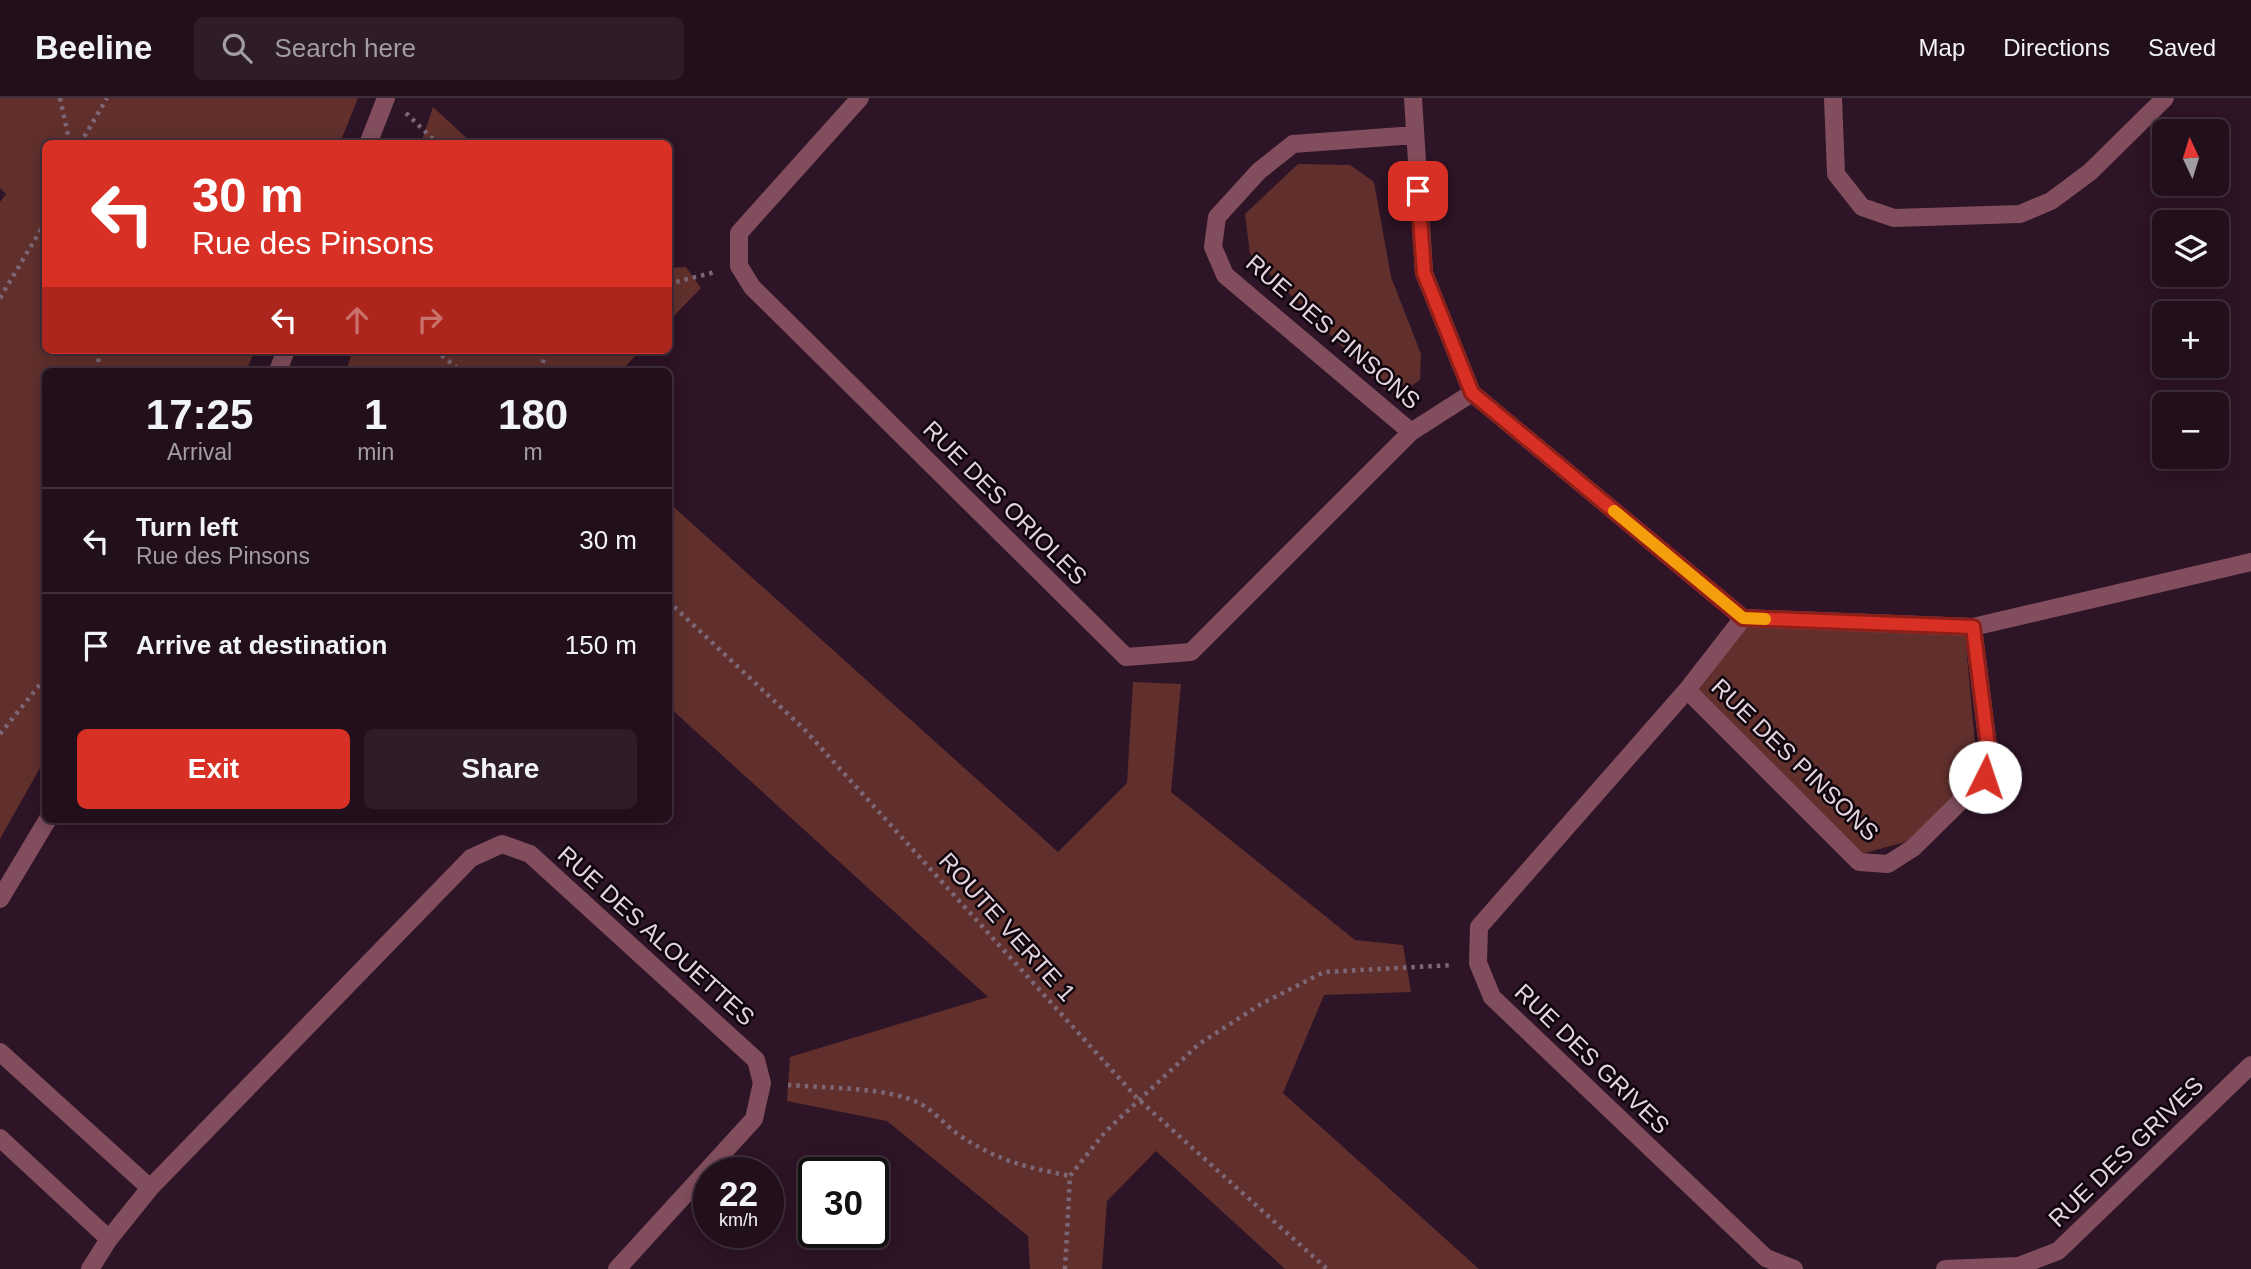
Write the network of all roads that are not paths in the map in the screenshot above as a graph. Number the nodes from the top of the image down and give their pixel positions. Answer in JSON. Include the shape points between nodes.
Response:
{"nodes":[{"id":1,"x":860,"y":98,"type":"edge"},
{"id":2,"x":1413,"y":98,"type":"edge"},
{"id":3,"x":1833,"y":98,"type":"edge"},
{"id":4,"x":2165,"y":98,"type":"edge"},
{"id":5,"x":393,"y":103,"type":"edge"},
{"id":6,"x":1415,"y":135,"type":"junction"},
{"id":7,"x":370,"y":140,"type":"edge"},
{"id":8,"x":1472,"y":393,"type":"junction"},
{"id":9,"x":1412,"y":432,"type":"junction"},
{"id":10,"x":2251,"y":562,"type":"edge"},
{"id":11,"x":1743,"y":618,"type":"junction"},
{"id":12,"x":1973,"y":627,"type":"junction"},
{"id":13,"x":1687,"y":690,"type":"junction"},
{"id":14,"x":46,"y":823,"type":"edge"},
{"id":15,"x":0,"y":899,"type":"edge"},
{"id":16,"x":0,"y":1052,"type":"edge"},
{"id":17,"x":2251,"y":1065,"type":"edge"},
{"id":18,"x":0,"y":1138,"type":"edge"},
{"id":19,"x":150,"y":1188,"type":"junction"},
{"id":20,"x":108,"y":1239,"type":"junction"},
{"id":21,"x":90,"y":1269,"type":"edge"},
{"id":22,"x":617,"y":1269,"type":"edge"},
{"id":23,"x":1794,"y":1269,"type":"edge"},
{"id":24,"x":1945,"y":1269,"type":"edge"}],
"edges":[{"from":1,"to":9,"type":"street","name":"RUE DES ORIOLES","via":[[739,233],[739,266],[752,287],[1126,657],[1191,652]]},
{"from":2,"to":6,"type":"street"},
{"from":3,"to":4,"type":"street","via":[[1836,174],[1862,207],[1894,218],[2020,214],[2051,201],[2090,172]]},
{"from":5,"to":7,"type":"street"},
{"from":6,"to":8,"type":"street","via":[[1424,273]]},
{"from":6,"to":9,"type":"street","name":"RUE DES PINSONS","via":[[1293,144],[1259,170],[1217,217],[1213,247],[1225,275]]},
{"from":8,"to":9,"type":"street","name":"RUE DES PINSONS"},
{"from":8,"to":11,"type":"street"},
{"from":10,"to":12,"type":"street"},
{"from":11,"to":12,"type":"street"},
{"from":11,"to":13,"type":"street","name":"RUE DES PINSONS"},
{"from":12,"to":13,"type":"street","name":"RUE DES PINSONS","via":[[1988,746],[1985,777],[1913,848],[1888,864],[1859,862]]},
{"from":13,"to":23,"type":"street","name":"RUE DES GRIVES","via":[[1479,927],[1478,964],[1492,997],[1766,1258]]},
{"from":14,"to":15,"type":"street"},
{"from":16,"to":19,"type":"street"},
{"from":17,"to":24,"type":"street","name":"RUE DES GRIVES","via":[[2058,1251],[2019,1266]]},
{"from":18,"to":20,"type":"street"},
{"from":19,"to":20,"type":"street","name":"RUE DES ALOUETTES"},
{"from":19,"to":22,"type":"street","name":"RUE DES ALOUETTES","via":[[471,858],[502,844],[530,854],[756,1060],[762,1083],[754,1119]]},
{"from":20,"to":21,"type":"street","name":"RUE DES ALOUETTES"}]}
